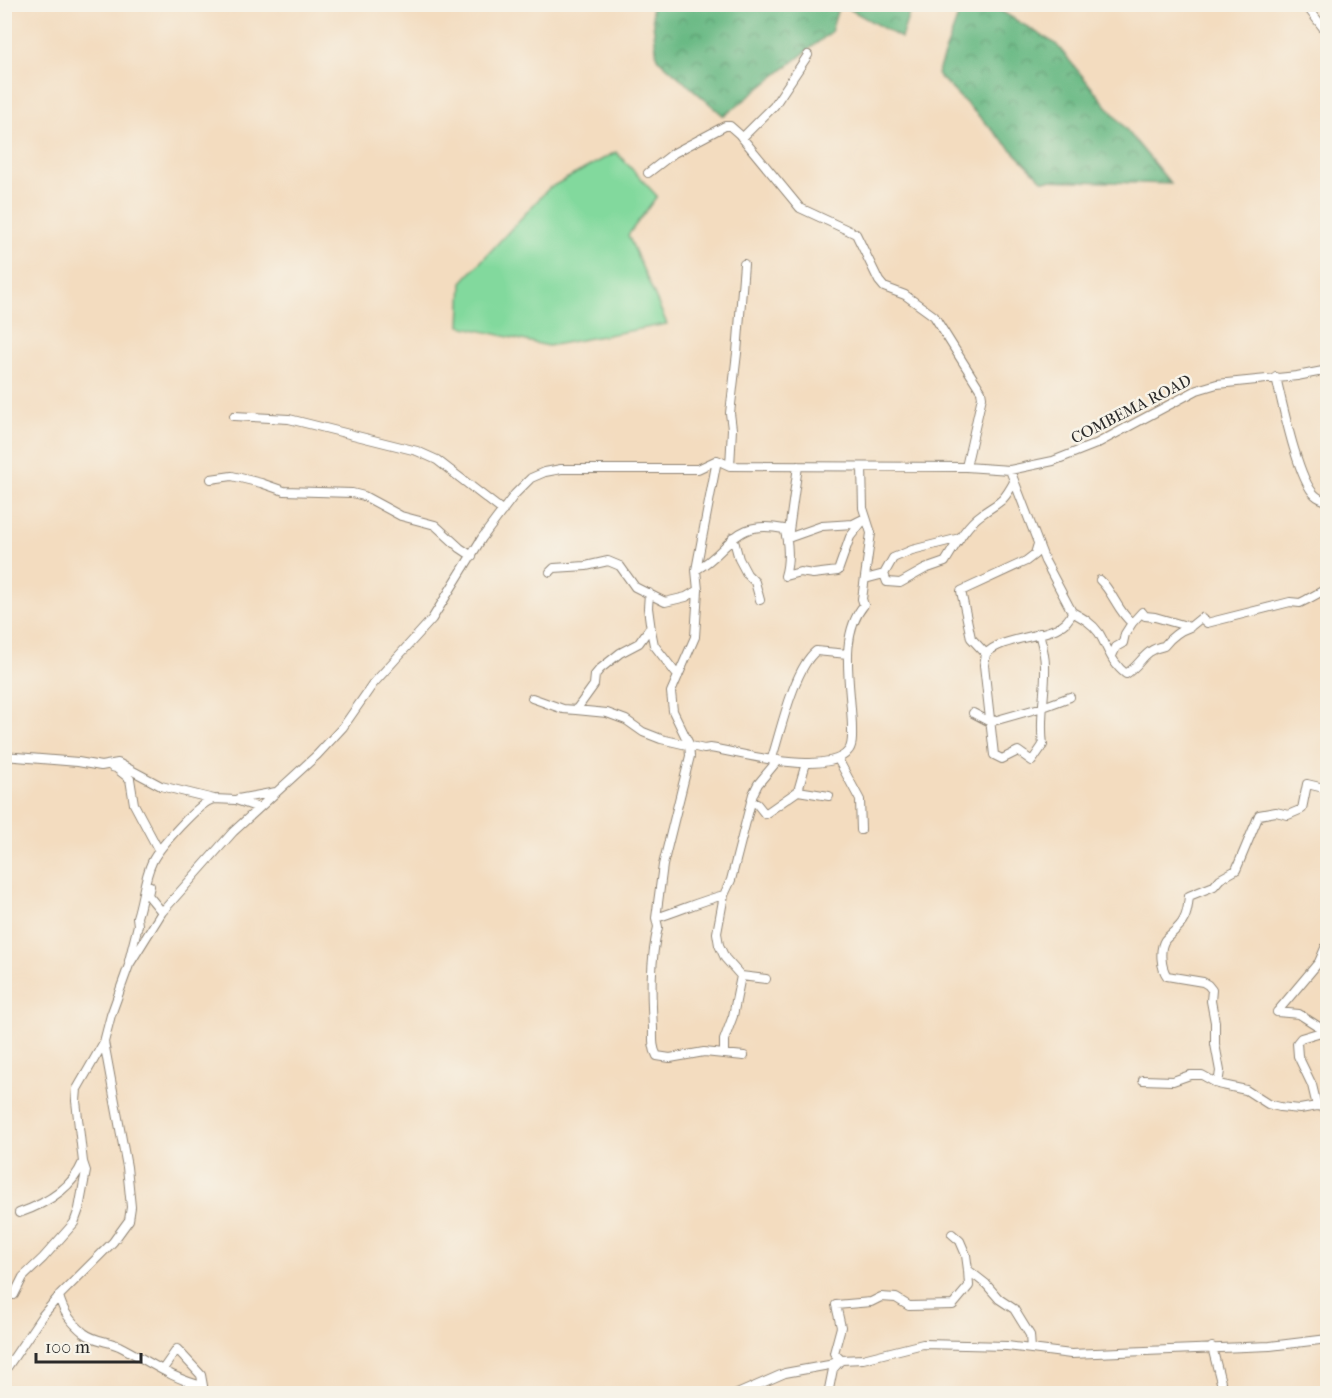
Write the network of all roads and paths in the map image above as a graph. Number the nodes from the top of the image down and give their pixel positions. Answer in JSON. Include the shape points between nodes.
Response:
{"nodes":[{"id":1,"x":1305,"y":4,"type":"edge"},
{"id":2,"x":1328,"y":34,"type":"edge"},
{"id":3,"x":808,"y":55,"type":"dead end"},
{"id":4,"x":742,"y":138,"type":"junction"},
{"id":5,"x":648,"y":174,"type":"dead end"},
{"id":6,"x":744,"y":264,"type":"dead end"},
{"id":7,"x":1328,"y":370,"type":"edge"},
{"id":8,"x":1276,"y":378,"type":"junction"},
{"id":9,"x":234,"y":416,"type":"dead end"},
{"id":10,"x":717,"y":460,"type":"junction"},
{"id":11,"x":730,"y":466,"type":"junction"},
{"id":12,"x":798,"y":466,"type":"junction"},
{"id":13,"x":862,"y":466,"type":"junction"},
{"id":14,"x":966,"y":467,"type":"junction"},
{"id":15,"x":1010,"y":470,"type":"junction"},
{"id":16,"x":211,"y":479,"type":"dead end"},
{"id":17,"x":1014,"y":482,"type":"junction"},
{"id":18,"x":1328,"y":501,"type":"edge"},
{"id":19,"x":503,"y":511,"type":"junction"},
{"id":20,"x":865,"y":518,"type":"junction"},
{"id":21,"x":733,"y":537,"type":"junction"},
{"id":22,"x":788,"y":538,"type":"junction"},
{"id":23,"x":960,"y":538,"type":"junction"},
{"id":24,"x":1038,"y":544,"type":"junction"},
{"id":25,"x":472,"y":556,"type":"junction"},
{"id":26,"x":696,"y":570,"type":"junction"},
{"id":27,"x":550,"y":572,"type":"dead end"},
{"id":28,"x":884,"y":574,"type":"junction"},
{"id":29,"x":865,"y":579,"type":"junction"},
{"id":30,"x":1100,"y":580,"type":"dead end"},
{"id":31,"x":1328,"y":588,"type":"edge"},
{"id":32,"x":698,"y":590,"type":"junction"},
{"id":33,"x":649,"y":593,"type":"junction"},
{"id":34,"x":760,"y":600,"type":"dead end"},
{"id":35,"x":1072,"y":612,"type":"junction"},
{"id":36,"x":1132,"y":623,"type":"junction"},
{"id":37,"x":1190,"y":627,"type":"junction"},
{"id":38,"x":651,"y":630,"type":"junction"},
{"id":39,"x":1039,"y":633,"type":"junction"},
{"id":40,"x":848,"y":654,"type":"junction"},
{"id":41,"x":986,"y":654,"type":"junction"},
{"id":42,"x":1112,"y":656,"type":"junction"},
{"id":43,"x":678,"y":676,"type":"junction"},
{"id":44,"x":1070,"y":697,"type":"dead end"},
{"id":45,"x":532,"y":698,"type":"dead end"},
{"id":46,"x":1043,"y":707,"type":"junction"},
{"id":47,"x":576,"y":710,"type":"junction"},
{"id":48,"x":973,"y":713,"type":"dead end"},
{"id":49,"x":990,"y":722,"type":"junction"},
{"id":50,"x":689,"y":744,"type":"junction"},
{"id":51,"x":4,"y":756,"type":"edge"},
{"id":52,"x":775,"y":759,"type":"junction"},
{"id":53,"x":838,"y":759,"type":"junction"},
{"id":54,"x":806,"y":763,"type":"junction"},
{"id":55,"x":101,"y":766,"type":"junction"},
{"id":56,"x":1328,"y":789,"type":"edge"},
{"id":57,"x":278,"y":791,"type":"junction"},
{"id":58,"x":798,"y":791,"type":"junction"},
{"id":59,"x":829,"y":796,"type":"dead end"},
{"id":60,"x":214,"y":799,"type":"junction"},
{"id":61,"x":236,"y":800,"type":"junction"},
{"id":62,"x":751,"y":802,"type":"junction"},
{"id":63,"x":260,"y":808,"type":"junction"},
{"id":64,"x":861,"y":830,"type":"dead end"},
{"id":65,"x":160,"y":849,"type":"junction"},
{"id":66,"x":724,"y":895,"type":"junction"},
{"id":67,"x":162,"y":912,"type":"junction"},
{"id":68,"x":656,"y":918,"type":"junction"},
{"id":69,"x":1328,"y":941,"type":"edge"},
{"id":70,"x":129,"y":965,"type":"junction"},
{"id":71,"x":741,"y":976,"type":"junction"},
{"id":72,"x":766,"y":979,"type":"dead end"},
{"id":73,"x":1326,"y":1030,"type":"edge"},
{"id":74,"x":104,"y":1042,"type":"junction"},
{"id":75,"x":724,"y":1054,"type":"junction"},
{"id":76,"x":744,"y":1056,"type":"dead end"},
{"id":77,"x":1143,"y":1080,"type":"dead end"},
{"id":78,"x":1218,"y":1083,"type":"junction"},
{"id":79,"x":1317,"y":1106,"type":"junction"},
{"id":80,"x":1328,"y":1108,"type":"edge"},
{"id":81,"x":83,"y":1162,"type":"junction"},
{"id":82,"x":19,"y":1213,"type":"dead end"},
{"id":83,"x":951,"y":1234,"type":"dead end"},
{"id":84,"x":968,"y":1270,"type":"junction"},
{"id":85,"x":14,"y":1295,"type":"dead end"},
{"id":86,"x":59,"y":1296,"type":"junction"},
{"id":87,"x":1328,"y":1339,"type":"edge"},
{"id":88,"x":1212,"y":1347,"type":"junction"},
{"id":89,"x":1031,"y":1349,"type":"junction"},
{"id":90,"x":840,"y":1360,"type":"junction"},
{"id":91,"x":163,"y":1369,"type":"junction"},
{"id":92,"x":4,"y":1372,"type":"edge"},
{"id":93,"x":737,"y":1394,"type":"edge"},
{"id":94,"x":828,"y":1394,"type":"edge"},
{"id":95,"x":1224,"y":1394,"type":"edge"}],
"edges":[{"from":1,"to":2,"type":"street"},
{"from":3,"to":4,"type":"street","via":[[774,106]]},
{"from":4,"to":5,"type":"street","via":[[725,126],[674,153]]},
{"from":4,"to":14,"type":"street","via":[[800,208],[856,234],[879,281],[929,311],[942,326],[981,391]]},
{"from":6,"to":11,"type":"street","via":[[729,413]]},
{"from":7,"to":8,"type":"street","name":"COMBEMA ROAD"},
{"from":8,"to":15,"type":"street","name":"COMBEMA ROAD","via":[[1197,390],[1096,444],[1053,461]]},
{"from":8,"to":18,"type":"street","via":[[1307,484],[1314,495]]},
{"from":9,"to":19,"type":"street","via":[[289,419],[417,451],[437,460]]},
{"from":10,"to":11,"type":"street"},
{"from":10,"to":19,"type":"street","via":[[698,469],[545,472],[524,484]]},
{"from":10,"to":26,"type":"street"},
{"from":11,"to":12,"type":"street","name":"COMBEMA ROAD"},
{"from":12,"to":13,"type":"street","name":"COMBEMA ROAD"},
{"from":12,"to":22,"type":"street"},
{"from":13,"to":14,"type":"street","name":"COMBEMA ROAD"},
{"from":13,"to":20,"type":"street"},
{"from":14,"to":15,"type":"street","name":"COMBEMA ROAD"},
{"from":15,"to":17,"type":"street"},
{"from":16,"to":25,"type":"street","via":[[232,476],[284,491],[364,496],[401,516],[435,525]]},
{"from":17,"to":23,"type":"street","via":[[1001,502],[981,514]]},
{"from":17,"to":24,"type":"street"},
{"from":19,"to":25,"type":"street"},
{"from":20,"to":22,"type":"street","via":[[853,524],[822,526]]},
{"from":20,"to":22,"type":"street","via":[[850,537],[838,571],[785,576]]},
{"from":20,"to":29,"type":"street","via":[[871,533]]},
{"from":21,"to":22,"type":"street","via":[[756,526],[771,526],[784,529]]},
{"from":21,"to":26,"type":"street"},
{"from":21,"to":34,"type":"street","via":[[739,559],[755,582]]},
{"from":23,"to":28,"type":"street","via":[[893,558]]},
{"from":23,"to":28,"type":"street","via":[[945,562],[900,583],[887,582]]},
{"from":24,"to":35,"type":"street"},
{"from":24,"to":41,"type":"street","via":[[1035,554],[1026,561],[961,591],[971,638]]},
{"from":25,"to":57,"type":"street","via":[[432,619],[373,684],[343,727]]},
{"from":26,"to":32,"type":"street"},
{"from":27,"to":33,"type":"street","via":[[554,568],[608,561],[620,566],[635,587]]},
{"from":28,"to":29,"type":"street"},
{"from":29,"to":40,"type":"street","via":[[864,605],[852,622]]},
{"from":30,"to":36,"type":"street"},
{"from":31,"to":37,"type":"street","via":[[1299,603],[1207,623],[1201,618]]},
{"from":32,"to":33,"type":"street","via":[[665,602]]},
{"from":32,"to":43,"type":"street","via":[[695,637]]},
{"from":33,"to":38,"type":"street"},
{"from":35,"to":39,"type":"street","via":[[1060,627]]},
{"from":35,"to":42,"type":"street","via":[[1098,632]]},
{"from":36,"to":37,"type":"street","via":[[1142,612]]},
{"from":36,"to":42,"type":"street"},
{"from":37,"to":42,"type":"street","via":[[1180,630],[1164,646],[1153,649],[1126,674],[1117,668]]},
{"from":38,"to":43,"type":"street","via":[[654,645]]},
{"from":38,"to":47,"type":"street","via":[[639,643],[600,669]]},
{"from":39,"to":41,"type":"street","via":[[996,646]]},
{"from":39,"to":46,"type":"street","via":[[1045,668]]},
{"from":40,"to":52,"type":"street","via":[[816,651],[808,657]]},
{"from":40,"to":53,"type":"street","via":[[851,742],[847,753]]},
{"from":41,"to":49,"type":"street"},
{"from":43,"to":50,"type":"street","via":[[670,701]]},
{"from":44,"to":46,"type":"street"},
{"from":45,"to":47,"type":"street","via":[[562,710]]},
{"from":46,"to":49,"type":"street"},
{"from":46,"to":49,"type":"street","via":[[1043,745],[1032,761],[1018,751],[1002,759],[994,755]]},
{"from":47,"to":50,"type":"street","via":[[607,713],[661,739]]},
{"from":48,"to":49,"type":"street"},
{"from":50,"to":52,"type":"street"},
{"from":50,"to":68,"type":"street","via":[[690,756],[663,865]]},
{"from":51,"to":55,"type":"street"},
{"from":52,"to":54,"type":"street"},
{"from":52,"to":62,"type":"street"},
{"from":53,"to":54,"type":"street"},
{"from":53,"to":64,"type":"street","via":[[860,800]]},
{"from":54,"to":58,"type":"street"},
{"from":55,"to":60,"type":"street","via":[[118,763],[161,786]]},
{"from":55,"to":65,"type":"street","via":[[116,768],[130,779],[134,804]]},
{"from":56,"to":78,"type":"street","via":[[1307,784],[1302,809],[1288,815],[1259,815],[1236,870],[1214,886],[1189,896],[1184,920],[1164,942],[1161,961],[1167,976],[1203,982],[1212,990]]},
{"from":57,"to":61,"type":"street"},
{"from":57,"to":63,"type":"street"},
{"from":58,"to":59,"type":"street"},
{"from":58,"to":62,"type":"street","via":[[765,814]]},
{"from":60,"to":61,"type":"street"},
{"from":60,"to":65,"type":"street","via":[[192,814]]},
{"from":61,"to":63,"type":"street"},
{"from":62,"to":66,"type":"street"},
{"from":63,"to":67,"type":"street","via":[[233,832]]},
{"from":65,"to":67,"type":"street","via":[[148,895]]},
{"from":65,"to":70,"type":"street","via":[[152,862],[137,917]]},
{"from":66,"to":68,"type":"street"},
{"from":66,"to":71,"type":"street","via":[[717,933],[719,945]]},
{"from":67,"to":70,"type":"street"},
{"from":68,"to":75,"type":"street","via":[[651,984],[654,1051],[663,1058],[704,1052]]},
{"from":69,"to":73,"type":"street","via":[[1319,962],[1277,1011],[1299,1014]]},
{"from":70,"to":74,"type":"street"},
{"from":71,"to":72,"type":"street"},
{"from":71,"to":75,"type":"street"},
{"from":73,"to":79,"type":"street","via":[[1297,1043]]},
{"from":74,"to":81,"type":"street","via":[[77,1089]]},
{"from":74,"to":86,"type":"street","via":[[127,1167],[129,1220],[113,1242]]},
{"from":75,"to":76,"type":"street"},
{"from":77,"to":78,"type":"street","via":[[1173,1081],[1202,1075]]},
{"from":78,"to":79,"type":"street","via":[[1246,1090],[1280,1107]]},
{"from":79,"to":80,"type":"street"},
{"from":81,"to":82,"type":"street","via":[[80,1171],[53,1198]]},
{"from":81,"to":85,"type":"street","via":[[86,1171],[74,1223],[23,1277]]},
{"from":83,"to":84,"type":"street","via":[[960,1241]]},
{"from":84,"to":89,"type":"street","via":[[1014,1309],[1030,1335]]},
{"from":84,"to":90,"type":"street","via":[[969,1286],[953,1305],[909,1305],[896,1298],[881,1297],[871,1302],[836,1305],[840,1328],[834,1353]]},
{"from":86,"to":91,"type":"street","via":[[67,1317],[87,1335],[116,1344]]},
{"from":86,"to":92,"type":"street"},
{"from":87,"to":88,"type":"street"},
{"from":88,"to":89,"type":"street","via":[[1071,1354]]},
{"from":88,"to":95,"type":"street"},
{"from":89,"to":90,"type":"street","via":[[930,1344],[863,1359]]},
{"from":90,"to":93,"type":"street","via":[[784,1373]]},
{"from":90,"to":94,"type":"street","via":[[833,1369]]},
{"from":91,"to":91,"type":"street","via":[[179,1380],[203,1386],[201,1375],[177,1349]]}]}
